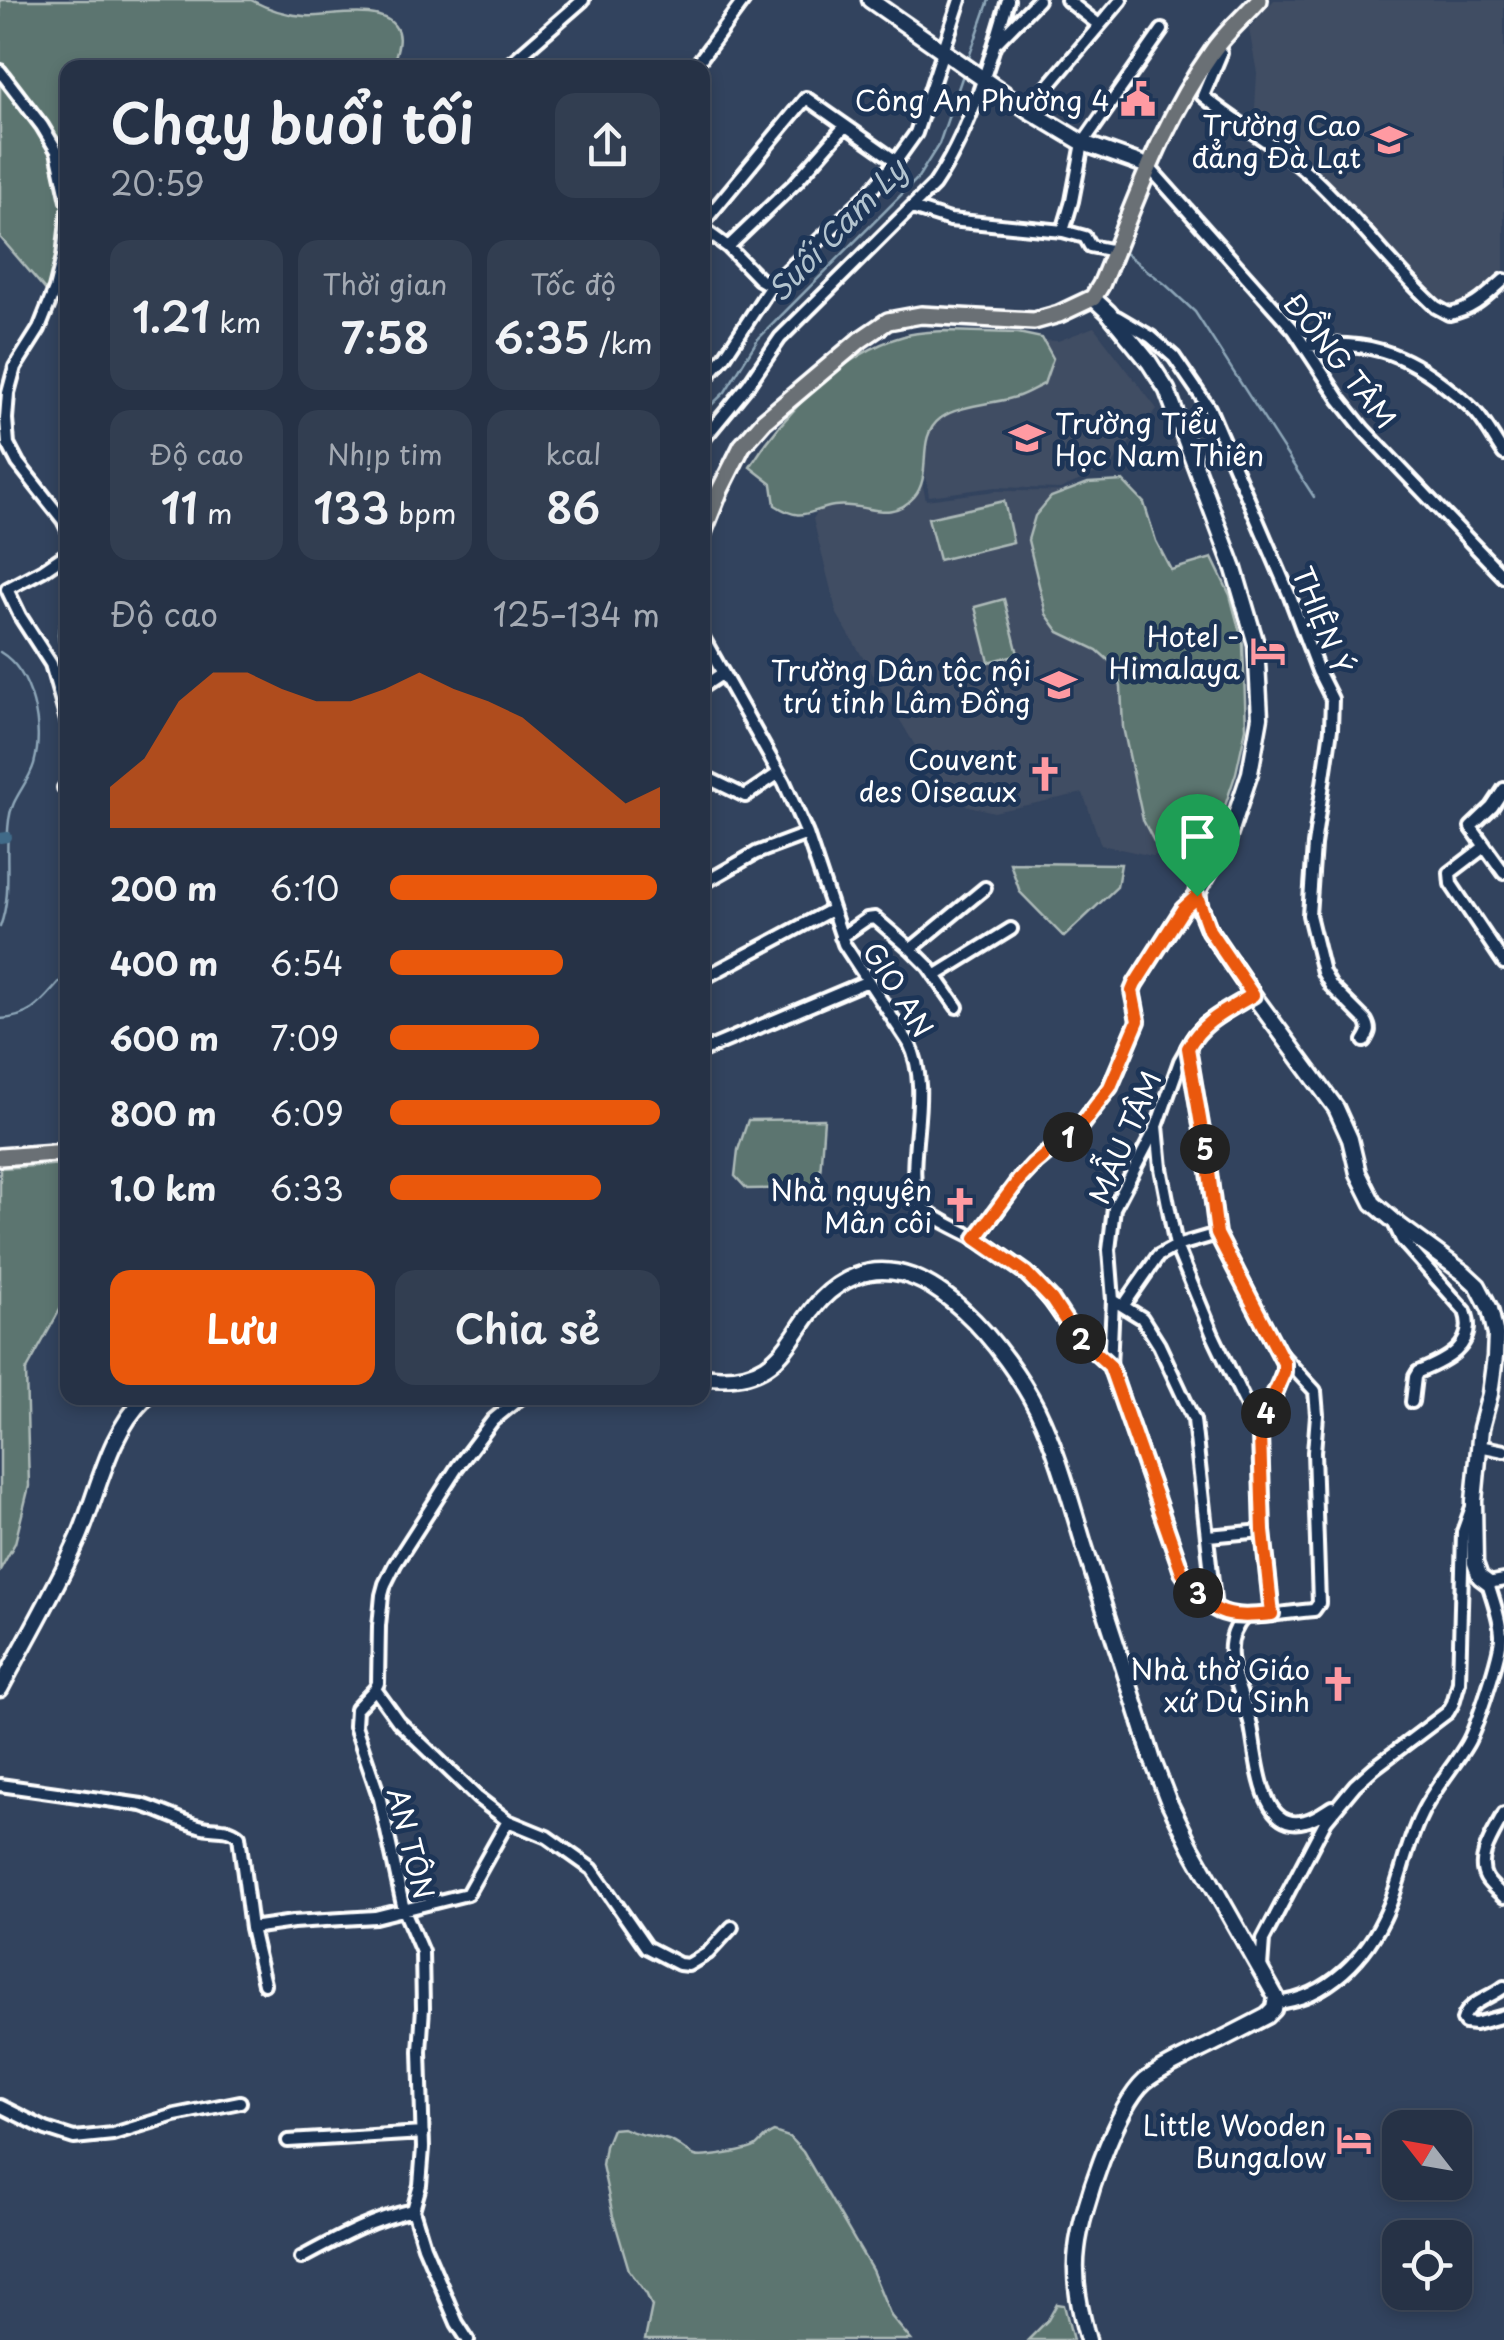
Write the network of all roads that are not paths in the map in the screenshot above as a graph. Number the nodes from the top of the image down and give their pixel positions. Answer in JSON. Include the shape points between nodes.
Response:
{"nodes":[{"id":1,"x":582,"y":0,"type":"edge"},
{"id":2,"x":744,"y":0,"type":"edge"},
{"id":3,"x":870,"y":0,"type":"edge"},
{"id":4,"x":960,"y":0,"type":"edge"},
{"id":5,"x":1008,"y":0,"type":"edge"},
{"id":6,"x":1038,"y":0,"type":"edge"},
{"id":7,"x":1067,"y":0,"type":"edge"},
{"id":8,"x":1121,"y":0,"type":"edge"},
{"id":9,"x":1260,"y":0,"type":"edge"},
{"id":10,"x":1099,"y":25,"type":"junction"},
{"id":11,"x":1162,"y":30,"type":"dead end"},
{"id":12,"x":994,"y":44,"type":"junction"},
{"id":13,"x":1214,"y":48,"type":"junction"},
{"id":14,"x":942,"y":50,"type":"junction"},
{"id":15,"x":514,"y":60,"type":"edge"},
{"id":16,"x":698,"y":60,"type":"edge"},
{"id":17,"x":0,"y":71,"type":"edge"},
{"id":18,"x":983,"y":78,"type":"junction"},
{"id":19,"x":1028,"y":110,"type":"junction"},
{"id":20,"x":846,"y":126,"type":"junction"},
{"id":21,"x":1083,"y":144,"type":"junction"},
{"id":22,"x":896,"y":161,"type":"junction"},
{"id":23,"x":60,"y":165,"type":"edge"},
{"id":24,"x":1148,"y":166,"type":"junction"},
{"id":25,"x":912,"y":208,"type":"junction"},
{"id":26,"x":710,"y":216,"type":"edge"},
{"id":27,"x":1063,"y":230,"type":"junction"},
{"id":28,"x":710,"y":232,"type":"edge"},
{"id":29,"x":728,"y":247,"type":"junction"},
{"id":30,"x":1115,"y":250,"type":"junction"},
{"id":31,"x":60,"y":270,"type":"edge"},
{"id":32,"x":1504,"y":280,"type":"edge"},
{"id":33,"x":771,"y":286,"type":"junction"},
{"id":34,"x":1093,"y":298,"type":"junction"},
{"id":35,"x":1108,"y":312,"type":"junction"},
{"id":36,"x":1306,"y":346,"type":"junction"},
{"id":37,"x":710,"y":374,"type":"edge"},
{"id":38,"x":710,"y":431,"type":"edge"},
{"id":39,"x":1504,"y":454,"type":"edge"},
{"id":40,"x":710,"y":514,"type":"edge"},
{"id":41,"x":60,"y":516,"type":"edge"},
{"id":42,"x":60,"y":558,"type":"edge"},
{"id":43,"x":1504,"y":577,"type":"edge"},
{"id":44,"x":3,"y":590,"type":"edge"},
{"id":45,"x":710,"y":650,"type":"edge"},
{"id":46,"x":723,"y":673,"type":"junction"},
{"id":47,"x":710,"y":682,"type":"edge"},
{"id":48,"x":60,"y":696,"type":"edge"},
{"id":49,"x":779,"y":773,"type":"junction"},
{"id":50,"x":712,"y":780,"type":"dead end"},
{"id":51,"x":1504,"y":789,"type":"edge"},
{"id":52,"x":808,"y":834,"type":"junction"},
{"id":53,"x":1484,"y":847,"type":"junction"},
{"id":54,"x":1504,"y":873,"type":"edge"},
{"id":55,"x":710,"y":879,"type":"edge"},
{"id":56,"x":985,"y":888,"type":"dead end"},
{"id":57,"x":1197,"y":896,"type":"junction"},
{"id":58,"x":831,"y":910,"type":"junction"},
{"id":59,"x":1011,"y":929,"type":"dead end"},
{"id":60,"x":841,"y":937,"type":"junction"},
{"id":61,"x":911,"y":948,"type":"junction"},
{"id":62,"x":1504,"y":964,"type":"edge"},
{"id":63,"x":710,"y":975,"type":"edge"},
{"id":64,"x":935,"y":976,"type":"junction"},
{"id":65,"x":868,"y":982,"type":"junction"},
{"id":66,"x":1253,"y":995,"type":"junction"},
{"id":67,"x":957,"y":1008,"type":"dead end"},
{"id":68,"x":1364,"y":1042,"type":"dead end"},
{"id":69,"x":710,"y":1048,"type":"edge"},
{"id":70,"x":1188,"y":1048,"type":"junction"},
{"id":71,"x":1156,"y":1126,"type":"junction"},
{"id":72,"x":60,"y":1153,"type":"edge"},
{"id":73,"x":0,"y":1157,"type":"edge"},
{"id":74,"x":1394,"y":1222,"type":"junction"},
{"id":75,"x":1217,"y":1234,"type":"junction"},
{"id":76,"x":976,"y":1238,"type":"junction"},
{"id":77,"x":1176,"y":1246,"type":"junction"},
{"id":78,"x":1118,"y":1302,"type":"junction"},
{"id":79,"x":1278,"y":1352,"type":"junction"},
{"id":80,"x":1110,"y":1366,"type":"junction"},
{"id":81,"x":710,"y":1377,"type":"edge"},
{"id":82,"x":1412,"y":1402,"type":"dead end"},
{"id":83,"x":139,"y":1405,"type":"edge"},
{"id":84,"x":511,"y":1405,"type":"edge"},
{"id":85,"x":1260,"y":1434,"type":"junction"},
{"id":86,"x":1479,"y":1446,"type":"junction"},
{"id":87,"x":1504,"y":1451,"type":"edge"},
{"id":88,"x":1474,"y":1501,"type":"junction"},
{"id":89,"x":1263,"y":1531,"type":"junction"},
{"id":90,"x":1208,"y":1536,"type":"junction"},
{"id":91,"x":1504,"y":1580,"type":"edge"},
{"id":92,"x":1488,"y":1583,"type":"junction"},
{"id":93,"x":1215,"y":1609,"type":"junction"},
{"id":94,"x":1272,"y":1614,"type":"junction"},
{"id":95,"x":1501,"y":1615,"type":"edge"},
{"id":96,"x":1244,"y":1616,"type":"junction"},
{"id":97,"x":0,"y":1688,"type":"edge"},
{"id":98,"x":375,"y":1688,"type":"junction"},
{"id":99,"x":0,"y":1784,"type":"edge"},
{"id":100,"x":1342,"y":1801,"type":"junction"},
{"id":101,"x":1504,"y":1814,"type":"edge"},
{"id":102,"x":508,"y":1821,"type":"junction"},
{"id":103,"x":1504,"y":1897,"type":"edge"},
{"id":104,"x":404,"y":1910,"type":"junction"},
{"id":105,"x":732,"y":1927,"type":"dead end"},
{"id":106,"x":251,"y":1928,"type":"junction"},
{"id":107,"x":1261,"y":1968,"type":"junction"},
{"id":108,"x":264,"y":1984,"type":"dead end"},
{"id":109,"x":1504,"y":1986,"type":"edge"},
{"id":110,"x":1276,"y":2003,"type":"junction"},
{"id":111,"x":1504,"y":2016,"type":"edge"},
{"id":112,"x":240,"y":2102,"type":"dead end"},
{"id":113,"x":0,"y":2106,"type":"edge"},
{"id":114,"x":424,"y":2133,"type":"junction"},
{"id":115,"x":288,"y":2141,"type":"dead end"},
{"id":116,"x":413,"y":2210,"type":"junction"},
{"id":117,"x":301,"y":2258,"type":"dead end"},
{"id":118,"x":468,"y":2340,"type":"edge"},
{"id":119,"x":1088,"y":2340,"type":"edge"}],
"edges":[{"from":1,"to":15,"type":"street"},
{"from":2,"to":16,"type":"street"},
{"from":3,"to":14,"type":"street"},
{"from":4,"to":14,"type":"street"},
{"from":5,"to":12,"type":"street"},
{"from":6,"to":12,"type":"street"},
{"from":7,"to":10,"type":"street"},
{"from":8,"to":10,"type":"street"},
{"from":9,"to":13,"type":"main road"},
{"from":10,"to":19,"type":"street"},
{"from":11,"to":21,"type":"street"},
{"from":12,"to":18,"type":"street"},
{"from":13,"to":24,"type":"main road"},
{"from":13,"to":32,"type":"street","via":[[1221,53],[1203,96],[1306,171],[1436,306],[1463,312]]},
{"from":14,"to":18,"type":"street"},
{"from":14,"to":22,"type":"street","via":[[916,132]]},
{"from":17,"to":23,"type":"street","via":[[42,126]]},
{"from":18,"to":19,"type":"street"},
{"from":18,"to":25,"type":"street","via":[[951,160]]},
{"from":19,"to":21,"type":"street"},
{"from":20,"to":22,"type":"street"},
{"from":20,"to":26,"type":"street","via":[[806,98]]},
{"from":20,"to":29,"type":"street"},
{"from":21,"to":24,"type":"street"},
{"from":21,"to":27,"type":"street"},
{"from":22,"to":33,"type":"street"},
{"from":24,"to":30,"type":"main road"},
{"from":24,"to":36,"type":"street","name":"ĐỒNG TÂM"},
{"from":25,"to":27,"type":"street","via":[[950,220]]},
{"from":25,"to":38,"type":"street","via":[[780,338]]},
{"from":27,"to":30,"type":"street"},
{"from":28,"to":29,"type":"street"},
{"from":29,"to":33,"type":"street"},
{"from":30,"to":34,"type":"main road"},
{"from":31,"to":41,"type":"street","via":[[15,367],[6,419],[18,463]]},
{"from":33,"to":37,"type":"street"},
{"from":34,"to":35,"type":"street"},
{"from":34,"to":40,"type":"main road","via":[[1034,321],[921,315],[888,321],[764,422],[742,446]]},
{"from":35,"to":57,"type":"street","via":[[1167,390],[1256,644],[1260,718],[1250,773],[1235,823]]},
{"from":35,"to":68,"type":"street","name":"THIỆN Ý","via":[[1165,348],[1209,408],[1332,699],[1309,915],[1323,972],[1370,1026]]},
{"from":36,"to":39,"type":"street","via":[[1376,348],[1415,364],[1477,414]]},
{"from":36,"to":43,"type":"street","name":"ĐỒNG TÂM","via":[[1364,430]]},
{"from":42,"to":44,"type":"street"},
{"from":44,"to":48,"type":"street","via":[[51,664]]},
{"from":45,"to":46,"type":"street","name":"GIO AN"},
{"from":46,"to":47,"type":"street"},
{"from":46,"to":49,"type":"street","name":"GIO AN"},
{"from":49,"to":50,"type":"street","via":[[745,796]]},
{"from":49,"to":52,"type":"street","name":"GIO AN"},
{"from":51,"to":53,"type":"street","via":[[1470,827]]},
{"from":52,"to":55,"type":"street"},
{"from":52,"to":58,"type":"street","name":"GIO AN"},
{"from":53,"to":54,"type":"street"},
{"from":53,"to":62,"type":"street","via":[[1450,873],[1451,884]]},
{"from":56,"to":61,"type":"street"},
{"from":57,"to":66,"type":"street","via":[[1209,930]]},
{"from":57,"to":76,"type":"street","via":[[1135,984],[1138,1021],[1110,1087],[1082,1124],[1019,1180]]},
{"from":58,"to":60,"type":"street","name":"GIO AN"},
{"from":58,"to":63,"type":"street"},
{"from":59,"to":64,"type":"street"},
{"from":60,"to":61,"type":"street","via":[[874,918]]},
{"from":60,"to":65,"type":"street","name":"GIO AN"},
{"from":61,"to":64,"type":"street"},
{"from":64,"to":67,"type":"street"},
{"from":65,"to":69,"type":"street"},
{"from":65,"to":76,"type":"street","name":"GIO AN","via":[[916,1056],[919,1204]]},
{"from":66,"to":70,"type":"street","name":"MẪU TÂM","via":[[1204,1024]]},
{"from":66,"to":74,"type":"street","via":[[1336,1108],[1364,1190]]},
{"from":70,"to":71,"type":"street","name":"MẪU TÂM"},
{"from":70,"to":75,"type":"street"},
{"from":71,"to":77,"type":"street"},
{"from":71,"to":78,"type":"street","name":"MẪU TÂM","via":[[1114,1208],[1109,1250]]},
{"from":72,"to":73,"type":"main road"},
{"from":74,"to":82,"type":"street","via":[[1470,1323],[1462,1345],[1415,1376]]},
{"from":74,"to":86,"type":"street","via":[[1464,1273],[1490,1309],[1495,1358]]},
{"from":75,"to":77,"type":"street"},
{"from":75,"to":79,"type":"street"},
{"from":76,"to":80,"type":"street","name":"GIO AN","via":[[1026,1273]]},
{"from":77,"to":78,"type":"street","via":[[1158,1256]]},
{"from":77,"to":85,"type":"street"},
{"from":78,"to":80,"type":"street","name":"MẪU TÂM"},
{"from":78,"to":90,"type":"street","via":[[1142,1318],[1160,1345],[1194,1420]]},
{"from":79,"to":85,"type":"street","via":[[1284,1372]]},
{"from":79,"to":94,"type":"street","via":[[1315,1391],[1319,1603],[1314,1610]]},
{"from":80,"to":93,"type":"street","name":"MẪU TÂM","via":[[1182,1572]]},
{"from":81,"to":107,"type":"street","via":[[749,1376],[768,1366],[831,1290],[876,1271],[930,1285],[982,1331],[1019,1378],[1046,1430],[1164,1790]]},
{"from":83,"to":97,"type":"street","via":[[124,1424],[72,1551]]},
{"from":84,"to":98,"type":"street","name":"AN TÔN","via":[[458,1466],[394,1564],[382,1595]]},
{"from":85,"to":89,"type":"street"},
{"from":86,"to":87,"type":"street"},
{"from":86,"to":88,"type":"street"},
{"from":88,"to":92,"type":"street","via":[[1475,1564]]},
{"from":88,"to":100,"type":"street","via":[[1464,1532],[1453,1703]]},
{"from":89,"to":90,"type":"street"},
{"from":89,"to":94,"type":"street"},
{"from":90,"to":93,"type":"street"},
{"from":91,"to":92,"type":"street"},
{"from":92,"to":95,"type":"street"},
{"from":93,"to":96,"type":"street"},
{"from":94,"to":96,"type":"street"},
{"from":95,"to":110,"type":"street","via":[[1500,1651],[1469,1741],[1420,1817],[1378,1929],[1324,1988]]},
{"from":96,"to":100,"type":"street","via":[[1230,1654],[1268,1804],[1295,1823]]},
{"from":98,"to":102,"type":"street","via":[[398,1722]]},
{"from":98,"to":104,"type":"street","name":"AN TÔN","via":[[356,1708],[355,1726],[380,1800]]},
{"from":99,"to":106,"type":"street","via":[[142,1805],[203,1828],[235,1831]]},
{"from":100,"to":107,"type":"street","via":[[1276,1911],[1263,1940]]},
{"from":101,"to":103,"type":"street","via":[[1482,1865]]},
{"from":102,"to":104,"type":"street","via":[[468,1894]]},
{"from":102,"to":105,"type":"street","via":[[547,1837],[592,1869],[646,1947],[670,1960],[702,1959]]},
{"from":104,"to":106,"type":"street"},
{"from":104,"to":114,"type":"street","name":"AN TÔN","via":[[422,1952]]},
{"from":106,"to":108,"type":"street"},
{"from":107,"to":110,"type":"street"},
{"from":109,"to":111,"type":"street","via":[[1468,2008],[1463,2020],[1475,2024]]},
{"from":110,"to":119,"type":"street","via":[[1267,2016],[1144,2083],[1122,2112],[1076,2249]]},
{"from":112,"to":113,"type":"street","via":[[74,2138]]},
{"from":114,"to":115,"type":"street"},
{"from":114,"to":116,"type":"street","name":"AN TÔN"},
{"from":116,"to":117,"type":"street","via":[[362,2225]]},
{"from":116,"to":118,"type":"street","name":"AN TÔN"}]}
